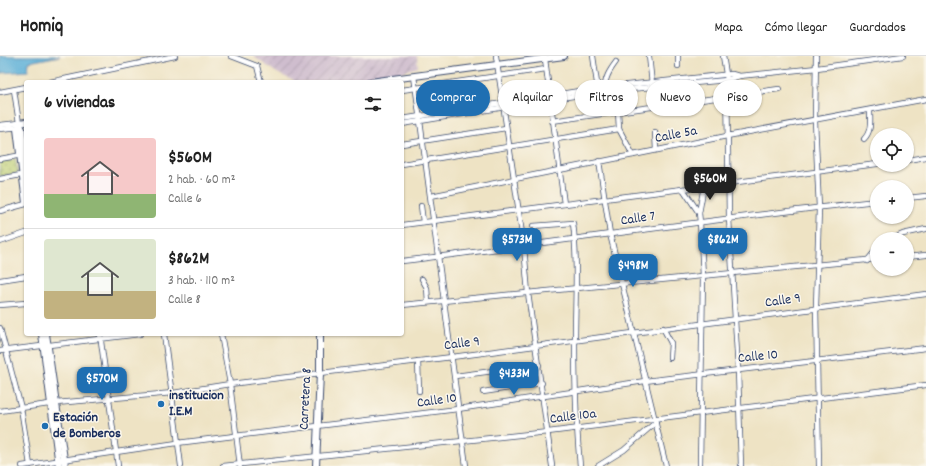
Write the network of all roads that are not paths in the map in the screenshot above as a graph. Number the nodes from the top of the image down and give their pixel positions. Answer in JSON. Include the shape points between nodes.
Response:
{"nodes":[{"id":1,"x":175,"y":56,"type":"edge"},
{"id":2,"x":230,"y":56,"type":"edge"},
{"id":3,"x":496,"y":56,"type":"edge"},
{"id":4,"x":564,"y":56,"type":"edge"},
{"id":5,"x":593,"y":56,"type":"edge"},
{"id":6,"x":649,"y":56,"type":"edge"},
{"id":7,"x":678,"y":56,"type":"edge"},
{"id":8,"x":723,"y":56,"type":"edge"},
{"id":9,"x":816,"y":56,"type":"edge"},
{"id":10,"x":903,"y":56,"type":"edge"},
{"id":11,"x":545,"y":59,"type":"junction"},
{"id":12,"x":616,"y":62,"type":"dead end"},
{"id":13,"x":497,"y":65,"type":"junction"},
{"id":14,"x":678,"y":66,"type":"dead end"},
{"id":15,"x":817,"y":68,"type":"junction"},
{"id":16,"x":546,"y":69,"type":"junction"},
{"id":17,"x":414,"y":76,"type":"junction"},
{"id":18,"x":498,"y":76,"type":"junction"},
{"id":19,"x":726,"y":77,"type":"junction"},
{"id":20,"x":60,"y":80,"type":"edge"},
{"id":21,"x":260,"y":80,"type":"edge"},
{"id":22,"x":385,"y":80,"type":"edge"},
{"id":23,"x":499,"y":80,"type":"edge"},
{"id":24,"x":547,"y":80,"type":"edge"},
{"id":25,"x":597,"y":80,"type":"edge"},
{"id":26,"x":607,"y":80,"type":"edge"},
{"id":27,"x":652,"y":80,"type":"edge"},
{"id":28,"x":694,"y":80,"type":"edge"},
{"id":29,"x":24,"y":88,"type":"edge"},
{"id":30,"x":415,"y":88,"type":"junction"},
{"id":31,"x":14,"y":90,"type":"junction"},
{"id":32,"x":404,"y":90,"type":"edge"},
{"id":33,"x":780,"y":90,"type":"dead end"},
{"id":34,"x":0,"y":92,"type":"edge"},
{"id":35,"x":762,"y":92,"type":"edge"},
{"id":36,"x":713,"y":99,"type":"edge"},
{"id":37,"x":926,"y":99,"type":"edge"},
{"id":38,"x":498,"y":107,"type":"edge"},
{"id":39,"x":638,"y":109,"type":"edge"},
{"id":40,"x":870,"y":110,"type":"junction"},
{"id":41,"x":504,"y":116,"type":"edge"},
{"id":42,"x":551,"y":116,"type":"edge"},
{"id":43,"x":585,"y":116,"type":"edge"},
{"id":44,"x":618,"y":116,"type":"edge"},
{"id":45,"x":726,"y":116,"type":"edge"},
{"id":46,"x":404,"y":119,"type":"edge"},
{"id":47,"x":420,"y":119,"type":"junction"},
{"id":48,"x":552,"y":121,"type":"junction"},
{"id":49,"x":815,"y":121,"type":"junction"},
{"id":50,"x":404,"y":123,"type":"edge"},
{"id":51,"x":23,"y":124,"type":"edge"},
{"id":52,"x":0,"y":125,"type":"edge"},
{"id":53,"x":506,"y":128,"type":"junction"},
{"id":54,"x":0,"y":129,"type":"edge"},
{"id":55,"x":619,"y":129,"type":"junction"},
{"id":56,"x":655,"y":132,"type":"dead end"},
{"id":57,"x":727,"y":136,"type":"junction"},
{"id":58,"x":555,"y":139,"type":"junction"},
{"id":59,"x":864,"y":139,"type":"dead end"},
{"id":60,"x":423,"y":141,"type":"junction"},
{"id":61,"x":404,"y":144,"type":"edge"},
{"id":62,"x":509,"y":147,"type":"junction"},
{"id":63,"x":656,"y":150,"type":"junction"},
{"id":64,"x":23,"y":154,"type":"edge"},
{"id":65,"x":633,"y":155,"type":"junction"},
{"id":66,"x":926,"y":157,"type":"edge"},
{"id":67,"x":0,"y":159,"type":"edge"},
{"id":68,"x":914,"y":159,"type":"edge"},
{"id":69,"x":426,"y":160,"type":"junction"},
{"id":70,"x":599,"y":162,"type":"junction"},
{"id":71,"x":404,"y":164,"type":"edge"},
{"id":72,"x":870,"y":165,"type":"edge"},
{"id":73,"x":560,"y":170,"type":"junction"},
{"id":74,"x":24,"y":172,"type":"edge"},
{"id":75,"x":817,"y":172,"type":"junction"},
{"id":76,"x":0,"y":179,"type":"edge"},
{"id":77,"x":514,"y":180,"type":"junction"},
{"id":78,"x":728,"y":183,"type":"junction"},
{"id":79,"x":704,"y":186,"type":"junction"},
{"id":80,"x":683,"y":189,"type":"junction"},
{"id":81,"x":431,"y":196,"type":"junction"},
{"id":82,"x":926,"y":196,"type":"edge"},
{"id":83,"x":914,"y":197,"type":"edge"},
{"id":84,"x":604,"y":198,"type":"junction"},
{"id":85,"x":870,"y":202,"type":"edge"},
{"id":86,"x":24,"y":204,"type":"edge"},
{"id":87,"x":564,"y":204,"type":"junction"},
{"id":88,"x":421,"y":206,"type":"dead end"},
{"id":89,"x":819,"y":208,"type":"junction"},
{"id":90,"x":0,"y":211,"type":"edge"},
{"id":91,"x":519,"y":211,"type":"junction"},
{"id":92,"x":699,"y":213,"type":"junction"},
{"id":93,"x":729,"y":218,"type":"junction"},
{"id":94,"x":434,"y":220,"type":"junction"},
{"id":95,"x":423,"y":222,"type":"junction"},
{"id":96,"x":700,"y":222,"type":"junction"},
{"id":97,"x":404,"y":225,"type":"edge"},
{"id":98,"x":533,"y":226,"type":"dead end"},
{"id":99,"x":926,"y":230,"type":"edge"},
{"id":100,"x":914,"y":232,"type":"edge"},
{"id":101,"x":24,"y":234,"type":"edge"},
{"id":102,"x":610,"y":234,"type":"junction"},
{"id":103,"x":575,"y":239,"type":"junction"},
{"id":104,"x":0,"y":242,"type":"edge"},
{"id":105,"x":524,"y":247,"type":"junction"},
{"id":106,"x":926,"y":255,"type":"edge"},
{"id":107,"x":914,"y":256,"type":"edge"},
{"id":108,"x":438,"y":257,"type":"junction"},
{"id":109,"x":870,"y":257,"type":"edge"},
{"id":110,"x":870,"y":260,"type":"edge"},
{"id":111,"x":404,"y":261,"type":"edge"},
{"id":112,"x":867,"y":261,"type":"junction"},
{"id":113,"x":818,"y":266,"type":"junction"},
{"id":114,"x":732,"y":272,"type":"junction"},
{"id":115,"x":24,"y":276,"type":"edge"},
{"id":116,"x":703,"y":276,"type":"junction"},
{"id":117,"x":422,"y":279,"type":"dead end"},
{"id":118,"x":0,"y":280,"type":"edge"},
{"id":119,"x":623,"y":285,"type":"junction"},
{"id":120,"x":577,"y":288,"type":"junction"},
{"id":121,"x":528,"y":293,"type":"junction"},
{"id":122,"x":926,"y":294,"type":"edge"},
{"id":123,"x":444,"y":301,"type":"junction"},
{"id":124,"x":428,"y":302,"type":"junction"},
{"id":125,"x":24,"y":303,"type":"edge"},
{"id":126,"x":0,"y":305,"type":"edge"},
{"id":127,"x":404,"y":305,"type":"edge"},
{"id":128,"x":816,"y":307,"type":"junction"},
{"id":129,"x":735,"y":319,"type":"junction"},
{"id":130,"x":701,"y":323,"type":"junction"},
{"id":131,"x":0,"y":328,"type":"edge"},
{"id":132,"x":663,"y":328,"type":"junction"},
{"id":133,"x":634,"y":331,"type":"junction"},
{"id":134,"x":43,"y":336,"type":"edge"},
{"id":135,"x":46,"y":336,"type":"edge"},
{"id":136,"x":100,"y":336,"type":"edge"},
{"id":137,"x":164,"y":336,"type":"edge"},
{"id":138,"x":222,"y":336,"type":"edge"},
{"id":139,"x":320,"y":336,"type":"edge"},
{"id":140,"x":575,"y":340,"type":"junction"},
{"id":141,"x":45,"y":345,"type":"junction"},
{"id":142,"x":535,"y":346,"type":"junction"},
{"id":143,"x":926,"y":348,"type":"edge"},
{"id":144,"x":0,"y":350,"type":"edge"},
{"id":145,"x":6,"y":350,"type":"junction"},
{"id":146,"x":452,"y":357,"type":"junction"},
{"id":147,"x":670,"y":358,"type":"dead end"},
{"id":148,"x":418,"y":361,"type":"junction"},
{"id":149,"x":817,"y":361,"type":"junction"},
{"id":150,"x":538,"y":365,"type":"junction"},
{"id":151,"x":738,"y":370,"type":"junction"},
{"id":152,"x":320,"y":373,"type":"junction"},
{"id":153,"x":701,"y":375,"type":"junction"},
{"id":154,"x":455,"y":376,"type":"junction"},
{"id":155,"x":645,"y":381,"type":"junction"},
{"id":156,"x":542,"y":383,"type":"junction"},
{"id":157,"x":230,"y":384,"type":"junction"},
{"id":158,"x":926,"y":385,"type":"edge"},
{"id":159,"x":419,"y":391,"type":"dead end"},
{"id":160,"x":575,"y":391,"type":"junction"},
{"id":161,"x":483,"y":392,"type":"dead end"},
{"id":162,"x":172,"y":393,"type":"junction"},
{"id":163,"x":544,"y":397,"type":"junction"},
{"id":164,"x":110,"y":398,"type":"junction"},
{"id":165,"x":818,"y":398,"type":"junction"},
{"id":166,"x":53,"y":404,"type":"junction"},
{"id":167,"x":21,"y":408,"type":"junction"},
{"id":168,"x":738,"y":408,"type":"junction"},
{"id":169,"x":458,"y":409,"type":"junction"},
{"id":170,"x":0,"y":411,"type":"edge"},
{"id":171,"x":700,"y":413,"type":"junction"},
{"id":172,"x":655,"y":420,"type":"junction"},
{"id":173,"x":317,"y":425,"type":"junction"},
{"id":174,"x":576,"y":428,"type":"junction"},
{"id":175,"x":548,"y":432,"type":"junction"},
{"id":176,"x":237,"y":435,"type":"junction"},
{"id":177,"x":462,"y":440,"type":"junction"},
{"id":178,"x":177,"y":442,"type":"junction"},
{"id":179,"x":116,"y":453,"type":"junction"},
{"id":180,"x":316,"y":455,"type":"junction"},
{"id":181,"x":62,"y":463,"type":"edge"},
{"id":182,"x":240,"y":465,"type":"edge"},
{"id":183,"x":22,"y":466,"type":"edge"},
{"id":184,"x":27,"y":466,"type":"edge"},
{"id":185,"x":118,"y":466,"type":"edge"},
{"id":186,"x":181,"y":466,"type":"edge"},
{"id":187,"x":223,"y":466,"type":"edge"},
{"id":188,"x":316,"y":466,"type":"edge"},
{"id":189,"x":466,"y":466,"type":"edge"},
{"id":190,"x":552,"y":466,"type":"edge"},
{"id":191,"x":580,"y":466,"type":"edge"},
{"id":192,"x":598,"y":466,"type":"edge"},
{"id":193,"x":666,"y":466,"type":"edge"},
{"id":194,"x":700,"y":466,"type":"edge"},
{"id":195,"x":741,"y":466,"type":"edge"},
{"id":196,"x":819,"y":466,"type":"edge"}],
"edges":[{"from":1,"to":20,"type":"street"},
{"from":2,"to":21,"type":"street","via":[[257,66]]},
{"from":3,"to":13,"type":"street"},
{"from":4,"to":11,"type":"street"},
{"from":5,"to":25,"type":"street"},
{"from":6,"to":27,"type":"street"},
{"from":7,"to":14,"type":"street"},
{"from":8,"to":19,"type":"street"},
{"from":9,"to":15,"type":"street"},
{"from":10,"to":15,"type":"street"},
{"from":11,"to":13,"type":"street"},
{"from":11,"to":16,"type":"street"},
{"from":12,"to":26,"type":"street"},
{"from":13,"to":17,"type":"street"},
{"from":13,"to":18,"type":"street"},
{"from":15,"to":19,"type":"street"},
{"from":15,"to":49,"type":"street"},
{"from":16,"to":18,"type":"street"},
{"from":16,"to":24,"type":"street"},
{"from":17,"to":22,"type":"street"},
{"from":17,"to":30,"type":"street"},
{"from":18,"to":23,"type":"street"},
{"from":18,"to":30,"type":"street"},
{"from":19,"to":28,"type":"street"},
{"from":29,"to":31,"type":"street"},
{"from":30,"to":32,"type":"street"},
{"from":30,"to":47,"type":"street"},
{"from":31,"to":34,"type":"street"},
{"from":31,"to":51,"type":"street"},
{"from":33,"to":35,"type":"street"},
{"from":36,"to":39,"type":"street"},
{"from":37,"to":40,"type":"street","name":"Calle 5a"},
{"from":38,"to":47,"type":"street"},
{"from":40,"to":49,"type":"street","name":"Calle 5a"},
{"from":40,"to":59,"type":"street","via":[[869,132]]},
{"from":41,"to":53,"type":"street"},
{"from":42,"to":48,"type":"street"},
{"from":43,"to":48,"type":"street"},
{"from":44,"to":55,"type":"street"},
{"from":45,"to":57,"type":"street"},
{"from":46,"to":47,"type":"street"},
{"from":47,"to":50,"type":"street"},
{"from":47,"to":60,"type":"street"},
{"from":48,"to":58,"type":"street"},
{"from":49,"to":57,"type":"street","name":"Calle 5a"},
{"from":49,"to":75,"type":"street"},
{"from":51,"to":52,"type":"street"},
{"from":51,"to":54,"type":"street"},
{"from":51,"to":64,"type":"street"},
{"from":53,"to":60,"type":"street"},
{"from":53,"to":62,"type":"street"},
{"from":55,"to":58,"type":"street"},
{"from":55,"to":65,"type":"street"},
{"from":56,"to":63,"type":"street"},
{"from":57,"to":63,"type":"street","name":"Calle 5a"},
{"from":57,"to":78,"type":"street"},
{"from":58,"to":62,"type":"street"},
{"from":58,"to":73,"type":"street"},
{"from":60,"to":61,"type":"street"},
{"from":60,"to":69,"type":"street"},
{"from":62,"to":69,"type":"street"},
{"from":62,"to":77,"type":"street"},
{"from":63,"to":65,"type":"street","name":"Calle 5a"},
{"from":64,"to":67,"type":"street"},
{"from":65,"to":70,"type":"street","name":"Calle 5a"},
{"from":66,"to":68,"type":"street"},
{"from":69,"to":71,"type":"street"},
{"from":69,"to":81,"type":"street"},
{"from":70,"to":73,"type":"street","name":"Calle 5a"},
{"from":70,"to":84,"type":"street"},
{"from":72,"to":75,"type":"street"},
{"from":73,"to":77,"type":"street","name":"Calle 5a"},
{"from":73,"to":87,"type":"street"},
{"from":74,"to":76,"type":"street"},
{"from":75,"to":78,"type":"street"},
{"from":75,"to":89,"type":"street"},
{"from":77,"to":81,"type":"street","name":"Calle 5a"},
{"from":77,"to":91,"type":"street"},
{"from":78,"to":79,"type":"street"},
{"from":78,"to":93,"type":"street"},
{"from":79,"to":80,"type":"street"},
{"from":79,"to":92,"type":"street"},
{"from":80,"to":84,"type":"street"},
{"from":80,"to":92,"type":"street"},
{"from":81,"to":94,"type":"street"},
{"from":82,"to":83,"type":"street"},
{"from":84,"to":87,"type":"street"},
{"from":84,"to":102,"type":"street"},
{"from":85,"to":89,"type":"street","name":"Calle 7"},
{"from":86,"to":90,"type":"street"},
{"from":87,"to":91,"type":"street"},
{"from":88,"to":95,"type":"street"},
{"from":89,"to":93,"type":"street","name":"Calle 7"},
{"from":89,"to":113,"type":"street"},
{"from":91,"to":94,"type":"street"},
{"from":91,"to":105,"type":"street"},
{"from":92,"to":96,"type":"street"},
{"from":93,"to":96,"type":"street","name":"Calle 7"},
{"from":93,"to":114,"type":"street"},
{"from":94,"to":95,"type":"street"},
{"from":94,"to":108,"type":"street"},
{"from":95,"to":97,"type":"street"},
{"from":96,"to":102,"type":"street","name":"Calle 7"},
{"from":96,"to":116,"type":"street"},
{"from":98,"to":103,"type":"street","via":[[573,222]]},
{"from":99,"to":100,"type":"street"},
{"from":101,"to":104,"type":"street"},
{"from":102,"to":103,"type":"street","name":"Calle 7"},
{"from":102,"to":119,"type":"street"},
{"from":103,"to":105,"type":"street","name":"Calle 7"},
{"from":103,"to":120,"type":"street"},
{"from":105,"to":108,"type":"street","name":"Calle 7"},
{"from":105,"to":121,"type":"street"},
{"from":106,"to":107,"type":"street"},
{"from":108,"to":111,"type":"street","name":"Calle 7"},
{"from":108,"to":123,"type":"street"},
{"from":109,"to":112,"type":"street"},
{"from":110,"to":112,"type":"street"},
{"from":112,"to":113,"type":"street"},
{"from":113,"to":114,"type":"street"},
{"from":113,"to":128,"type":"street"},
{"from":114,"to":116,"type":"street"},
{"from":114,"to":129,"type":"street"},
{"from":115,"to":118,"type":"street"},
{"from":116,"to":119,"type":"street"},
{"from":116,"to":130,"type":"street"},
{"from":117,"to":124,"type":"street","via":[[427,288]]},
{"from":119,"to":120,"type":"street"},
{"from":119,"to":133,"type":"street"},
{"from":120,"to":121,"type":"street"},
{"from":120,"to":140,"type":"street"},
{"from":121,"to":123,"type":"street"},
{"from":121,"to":142,"type":"street"},
{"from":122,"to":128,"type":"street","name":"Calle 9"},
{"from":123,"to":124,"type":"street"},
{"from":123,"to":146,"type":"street"},
{"from":124,"to":127,"type":"street"},
{"from":125,"to":126,"type":"street"},
{"from":128,"to":129,"type":"street","name":"Calle 9"},
{"from":128,"to":149,"type":"street"},
{"from":129,"to":130,"type":"street","name":"Calle 9"},
{"from":129,"to":151,"type":"street"},
{"from":130,"to":132,"type":"street","name":"Calle 9"},
{"from":130,"to":153,"type":"street"},
{"from":131,"to":145,"type":"street"},
{"from":132,"to":133,"type":"street","name":"Calle 9"},
{"from":132,"to":147,"type":"street","via":[[671,343]]},
{"from":133,"to":140,"type":"street","name":"Calle 9"},
{"from":133,"to":155,"type":"street"},
{"from":134,"to":141,"type":"street"},
{"from":135,"to":141,"type":"street"},
{"from":136,"to":141,"type":"street"},
{"from":136,"to":164,"type":"street"},
{"from":137,"to":162,"type":"street"},
{"from":138,"to":157,"type":"street"},
{"from":139,"to":152,"type":"street","name":"Carretera 8"},
{"from":140,"to":142,"type":"street","name":"Calle 9"},
{"from":140,"to":160,"type":"street"},
{"from":141,"to":145,"type":"street"},
{"from":141,"to":166,"type":"street"},
{"from":142,"to":146,"type":"street","name":"Calle 9"},
{"from":142,"to":150,"type":"street"},
{"from":143,"to":149,"type":"street","name":"Calle 10"},
{"from":144,"to":145,"type":"street"},
{"from":145,"to":167,"type":"street"},
{"from":146,"to":148,"type":"street","name":"Calle 9"},
{"from":146,"to":154,"type":"street"},
{"from":148,"to":152,"type":"street","name":"Calle 9"},
{"from":148,"to":159,"type":"street"},
{"from":149,"to":151,"type":"street","name":"Calle 10"},
{"from":149,"to":165,"type":"street"},
{"from":150,"to":154,"type":"street"},
{"from":150,"to":156,"type":"street"},
{"from":151,"to":153,"type":"street","name":"Calle 10"},
{"from":151,"to":168,"type":"street"},
{"from":152,"to":157,"type":"street","name":"Calle 9"},
{"from":152,"to":173,"type":"street","name":"Carretera 8"},
{"from":153,"to":155,"type":"street","name":"Calle 10"},
{"from":153,"to":171,"type":"street"},
{"from":154,"to":169,"type":"street"},
{"from":155,"to":160,"type":"street","name":"Calle 10"},
{"from":155,"to":172,"type":"street"},
{"from":156,"to":161,"type":"street"},
{"from":156,"to":163,"type":"street"},
{"from":157,"to":162,"type":"street","name":"Calle 9"},
{"from":157,"to":176,"type":"street"},
{"from":158,"to":165,"type":"street","name":"Calle 10a"},
{"from":160,"to":163,"type":"street","name":"Calle 10"},
{"from":160,"to":174,"type":"street"},
{"from":162,"to":164,"type":"street","name":"Calle 9"},
{"from":162,"to":178,"type":"street"},
{"from":163,"to":169,"type":"street","name":"Calle 10"},
{"from":163,"to":175,"type":"street"},
{"from":164,"to":166,"type":"street","name":"Calle 9"},
{"from":164,"to":179,"type":"street"},
{"from":165,"to":168,"type":"street","name":"Calle 10a"},
{"from":165,"to":196,"type":"street"},
{"from":166,"to":167,"type":"street","name":"Calle 9"},
{"from":166,"to":181,"type":"street"},
{"from":167,"to":170,"type":"street","name":"Calle 9"},
{"from":167,"to":184,"type":"street"},
{"from":168,"to":171,"type":"street","name":"Calle 10a"},
{"from":168,"to":195,"type":"street"},
{"from":169,"to":173,"type":"street","name":"Calle 10"},
{"from":169,"to":177,"type":"street"},
{"from":171,"to":172,"type":"street","name":"Calle 10a"},
{"from":171,"to":194,"type":"street"},
{"from":172,"to":174,"type":"street","name":"Calle 10a"},
{"from":172,"to":192,"type":"street","via":[[624,450]]},
{"from":172,"to":193,"type":"street"},
{"from":173,"to":176,"type":"street","name":"Calle 10"},
{"from":173,"to":180,"type":"street","name":"Carretera 8"},
{"from":174,"to":175,"type":"street","name":"Calle 10a"},
{"from":174,"to":191,"type":"street"},
{"from":175,"to":177,"type":"street","name":"Calle 10a"},
{"from":175,"to":190,"type":"street"},
{"from":176,"to":178,"type":"street","name":"Calle 10"},
{"from":176,"to":182,"type":"street"},
{"from":177,"to":180,"type":"street","name":"Calle 10a"},
{"from":177,"to":189,"type":"street"},
{"from":178,"to":179,"type":"street","name":"Calle 10"},
{"from":178,"to":186,"type":"street"},
{"from":179,"to":181,"type":"street","name":"Calle 10"},
{"from":179,"to":185,"type":"street"},
{"from":180,"to":182,"type":"street","name":"Calle 10a"},
{"from":180,"to":188,"type":"street","name":"Carretera 8"},
{"from":181,"to":184,"type":"street","name":"Calle 10"},
{"from":182,"to":187,"type":"street","name":"Calle 10a"},
{"from":183,"to":184,"type":"street","name":"Calle 10"}]}
